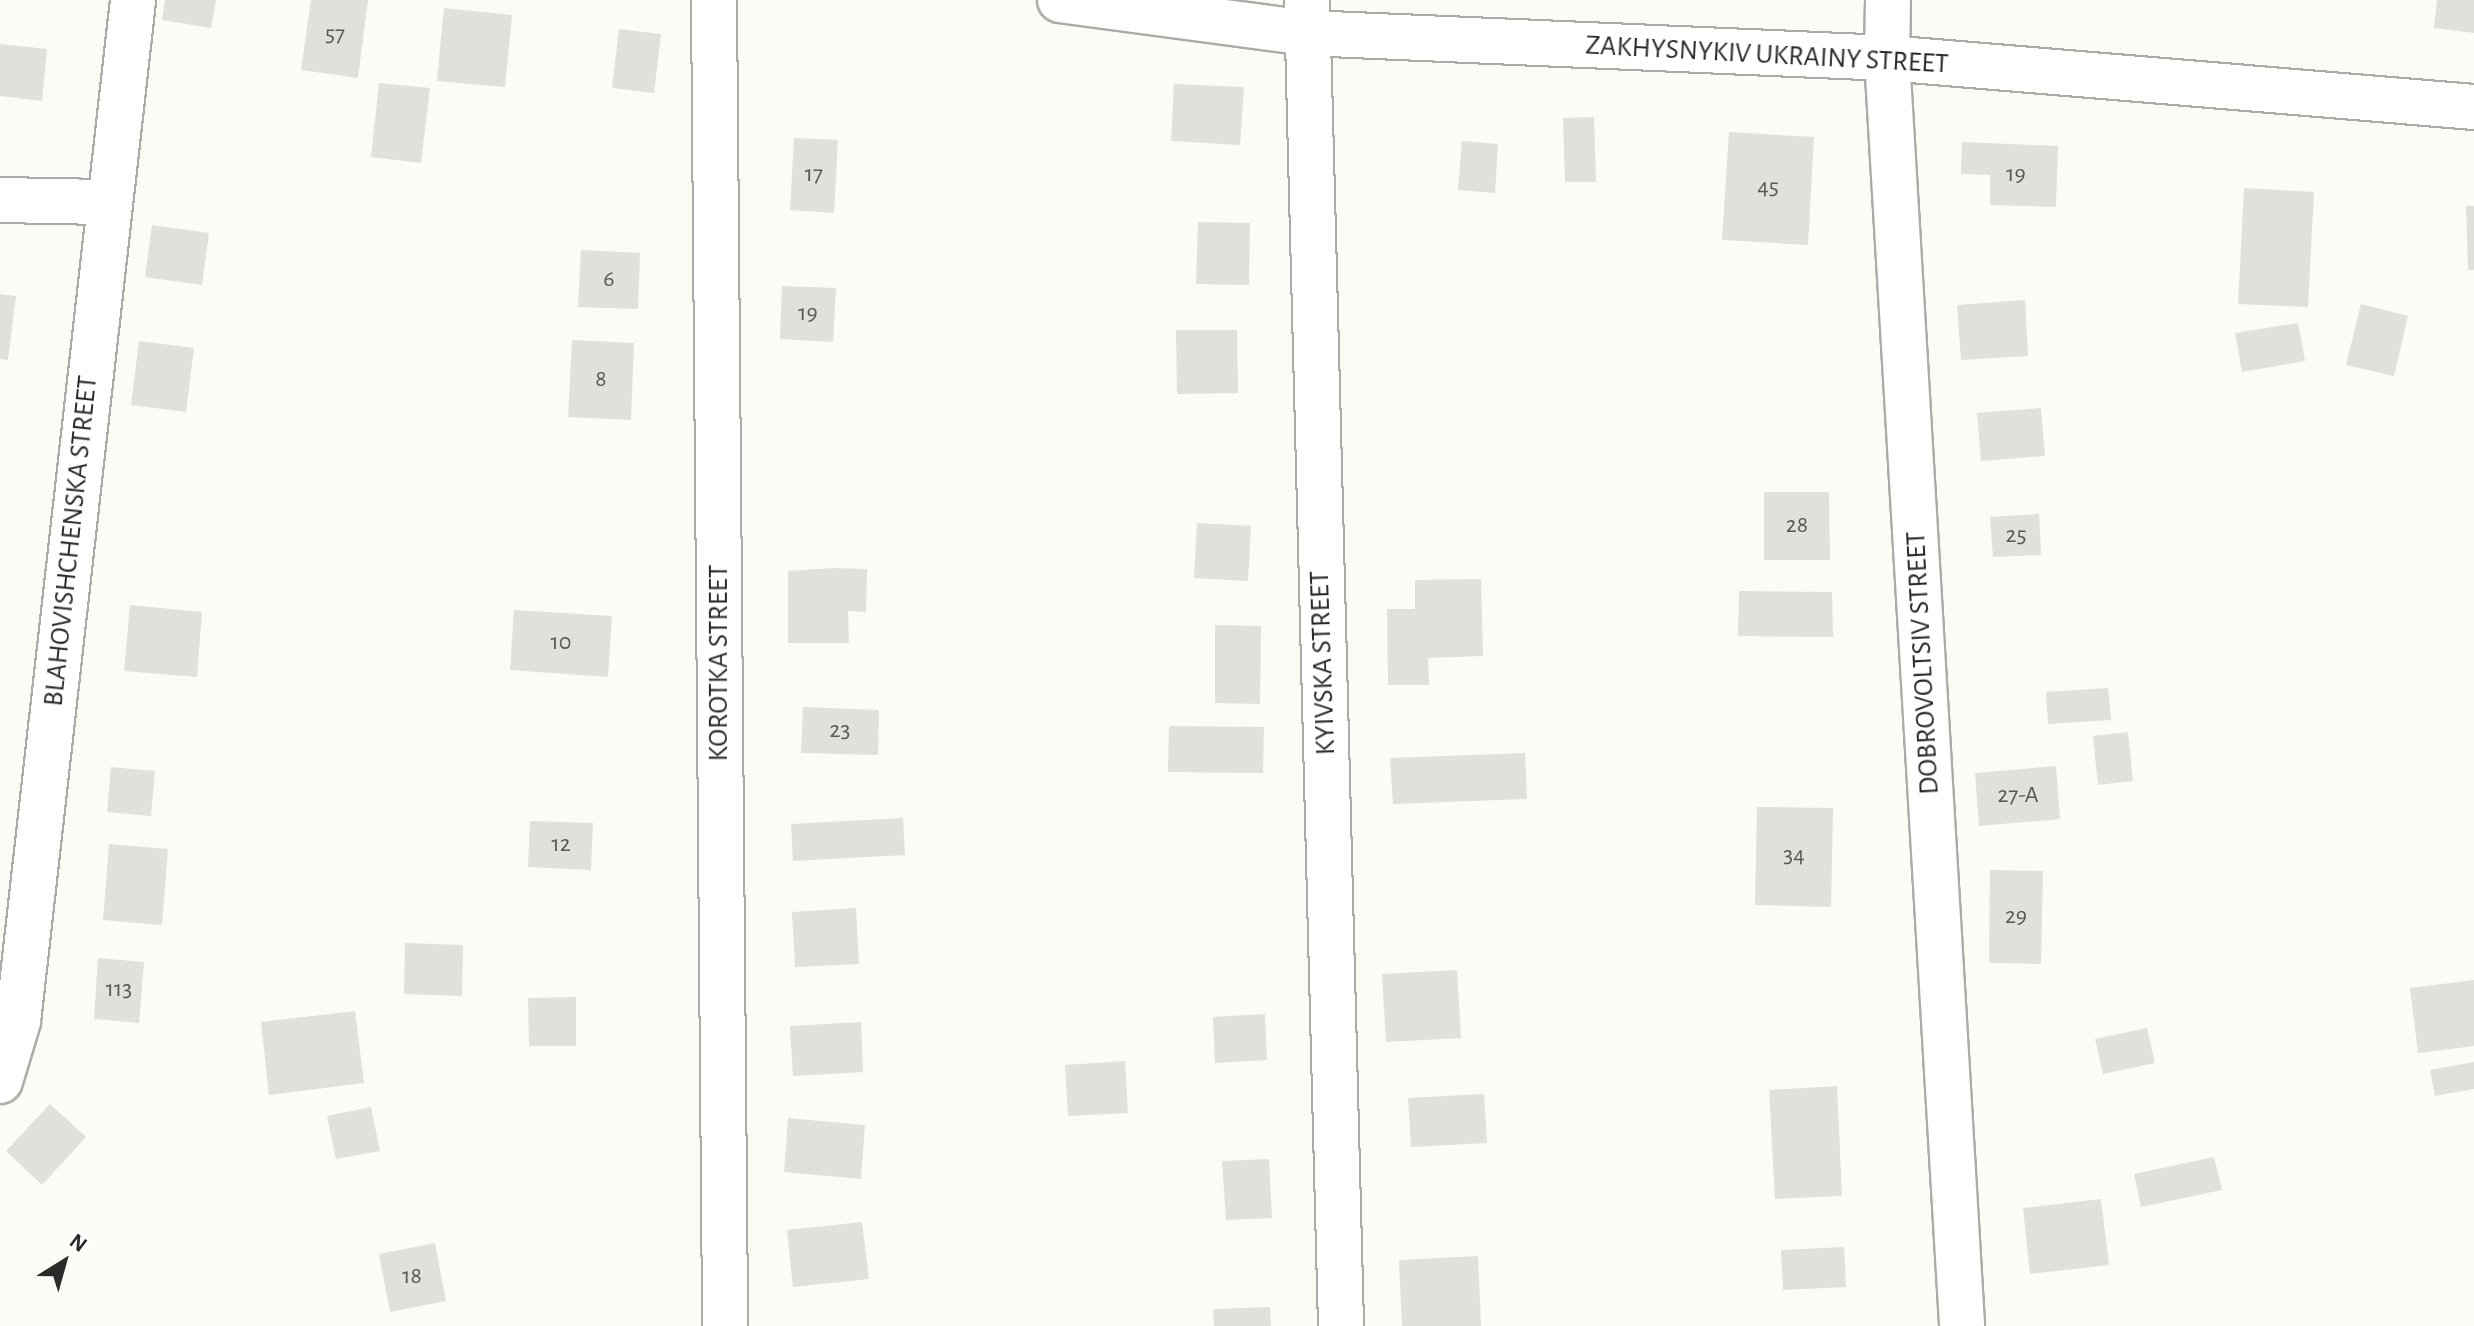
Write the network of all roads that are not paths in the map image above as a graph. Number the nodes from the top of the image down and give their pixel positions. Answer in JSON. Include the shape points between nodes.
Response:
{"nodes":[{"id":1,"x":133,"y":0,"type":"edge"},
{"id":2,"x":714,"y":0,"type":"edge"},
{"id":3,"x":1060,"y":0,"type":"edge"},
{"id":4,"x":1888,"y":0,"type":"edge"},
{"id":5,"x":1306,"y":17,"type":"edge"},
{"id":6,"x":1887,"y":58,"type":"junction"},
{"id":7,"x":2474,"y":107,"type":"edge"},
{"id":8,"x":0,"y":200,"type":"edge"},
{"id":9,"x":108,"y":202,"type":"junction"},
{"id":10,"x":0,"y":1081,"type":"edge"},
{"id":11,"x":725,"y":1326,"type":"edge"},
{"id":12,"x":1341,"y":1326,"type":"edge"},
{"id":13,"x":1962,"y":1326,"type":"edge"}],
"edges":[{"from":1,"to":9,"type":"street","name":"BLAHOVISHCHENSKA STREET"},
{"from":2,"to":11,"type":"street","name":"KOROTKA STREET"},
{"from":3,"to":5,"type":"street","name":"ZAKHYSNYKIV UKRAINY STREET"},
{"from":4,"to":6,"type":"street","name":"DOBROVOLTSIV STREET"},
{"from":5,"to":6,"type":"street","name":"ZAKHYSNYKIV UKRAINY STREET"},
{"from":5,"to":12,"type":"street","name":"KYIVSKA STREET"},
{"from":6,"to":7,"type":"street","name":"ZAKHYSNYKIV UKRAINY STREET"},
{"from":6,"to":13,"type":"street","name":"DOBROVOLTSIV STREET"},
{"from":8,"to":9,"type":"street"},
{"from":9,"to":10,"type":"street","name":"BLAHOVISHCHENSKA STREET","via":[[18,1021]]}]}
